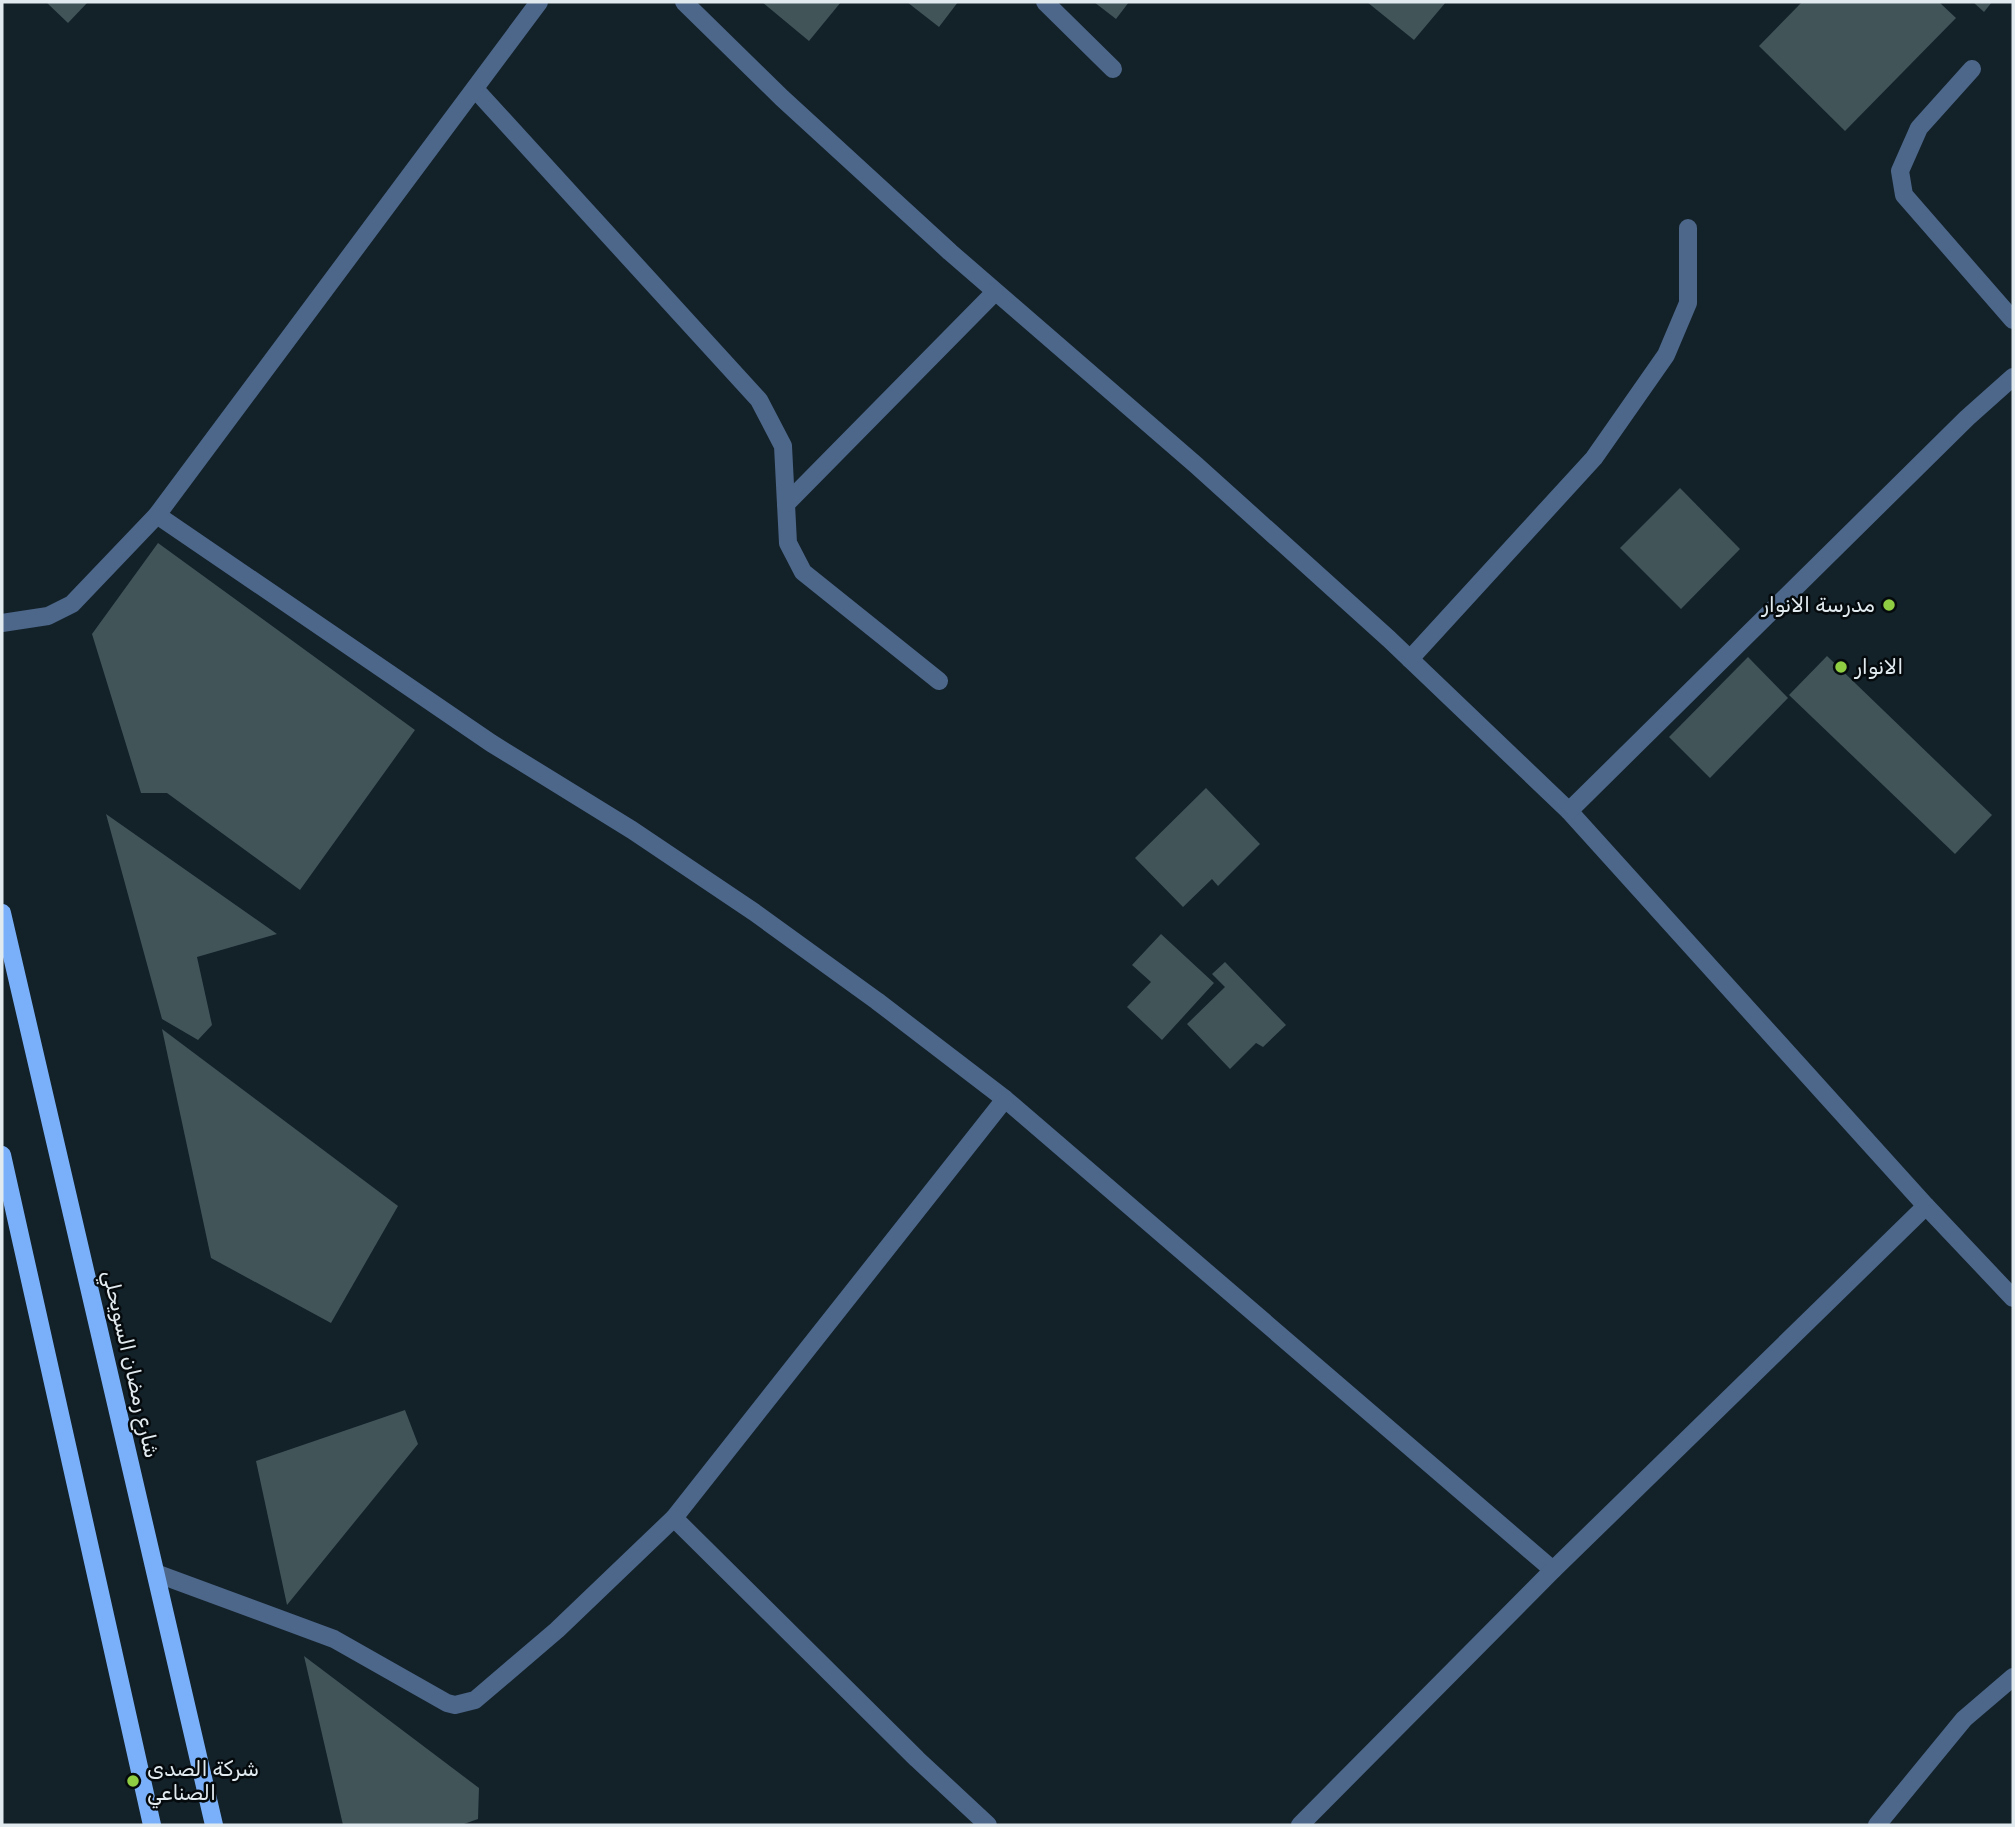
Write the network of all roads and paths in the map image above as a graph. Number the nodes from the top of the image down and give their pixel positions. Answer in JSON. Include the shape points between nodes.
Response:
{"nodes":[{"id":1,"x":539,"y":2,"type":"edge"},
{"id":2,"x":684,"y":2,"type":"edge"},
{"id":3,"x":1045,"y":2,"type":"edge"},
{"id":4,"x":1113,"y":69,"type":"dead end"},
{"id":5,"x":1972,"y":69,"type":"dead end"},
{"id":6,"x":475,"y":89,"type":"junction"},
{"id":7,"x":1688,"y":228,"type":"dead end"},
{"id":8,"x":995,"y":292,"type":"junction"},
{"id":9,"x":2013,"y":320,"type":"edge"},
{"id":10,"x":2013,"y":377,"type":"edge"},
{"id":11,"x":786,"y":504,"type":"junction"},
{"id":12,"x":157,"y":515,"type":"junction"},
{"id":13,"x":2,"y":623,"type":"edge"},
{"id":14,"x":1410,"y":659,"type":"junction"},
{"id":15,"x":939,"y":681,"type":"dead end"},
{"id":16,"x":1569,"y":811,"type":"junction"},
{"id":17,"x":2,"y":913,"type":"edge"},
{"id":18,"x":1006,"y":1099,"type":"junction"},
{"id":19,"x":2,"y":1155,"type":"edge"},
{"id":20,"x":1926,"y":1206,"type":"junction"},
{"id":21,"x":2013,"y":1298,"type":"edge"},
{"id":22,"x":674,"y":1518,"type":"junction"},
{"id":23,"x":1553,"y":1570,"type":"junction"},
{"id":24,"x":158,"y":1574,"type":"junction"},
{"id":25,"x":2013,"y":1678,"type":"edge"},
{"id":26,"x":152,"y":1825,"type":"edge"},
{"id":27,"x":214,"y":1825,"type":"edge"},
{"id":28,"x":988,"y":1825,"type":"edge"},
{"id":29,"x":1300,"y":1825,"type":"edge"},
{"id":30,"x":1877,"y":1825,"type":"edge"}],
"edges":[{"from":1,"to":6,"type":"street"},
{"from":2,"to":8,"type":"street"},
{"from":3,"to":4,"type":"street"},
{"from":5,"to":9,"type":"street","via":[[1919,128],[1900,171],[1904,195]]},
{"from":6,"to":11,"type":"street","via":[[759,400],[783,446]]},
{"from":6,"to":12,"type":"street"},
{"from":7,"to":14,"type":"street","via":[[1688,303],[1666,355],[1594,458]]},
{"from":8,"to":11,"type":"street"},
{"from":8,"to":14,"type":"street","via":[[1196,465]]},
{"from":10,"to":16,"type":"street"},
{"from":11,"to":15,"type":"street","via":[[788,543],[803,572]]},
{"from":12,"to":13,"type":"street","via":[[72,604],[48,616]]},
{"from":12,"to":18,"type":"street","via":[[491,743],[754,912]]},
{"from":14,"to":16,"type":"street"},
{"from":16,"to":20,"type":"street"},
{"from":17,"to":24,"type":"main road","name":"شارع رمضان السويحلي"},
{"from":18,"to":22,"type":"street"},
{"from":18,"to":23,"type":"street"},
{"from":19,"to":26,"type":"main road"},
{"from":20,"to":21,"type":"street"},
{"from":20,"to":23,"type":"street"},
{"from":22,"to":24,"type":"street","via":[[507,1674],[475,1700],[455,1705],[433,1697],[334,1639]]},
{"from":22,"to":28,"type":"street"},
{"from":23,"to":29,"type":"street"},
{"from":24,"to":27,"type":"main road","name":"شارع رمضان السويحلي"},
{"from":25,"to":30,"type":"street","via":[[1964,1719]]}]}
